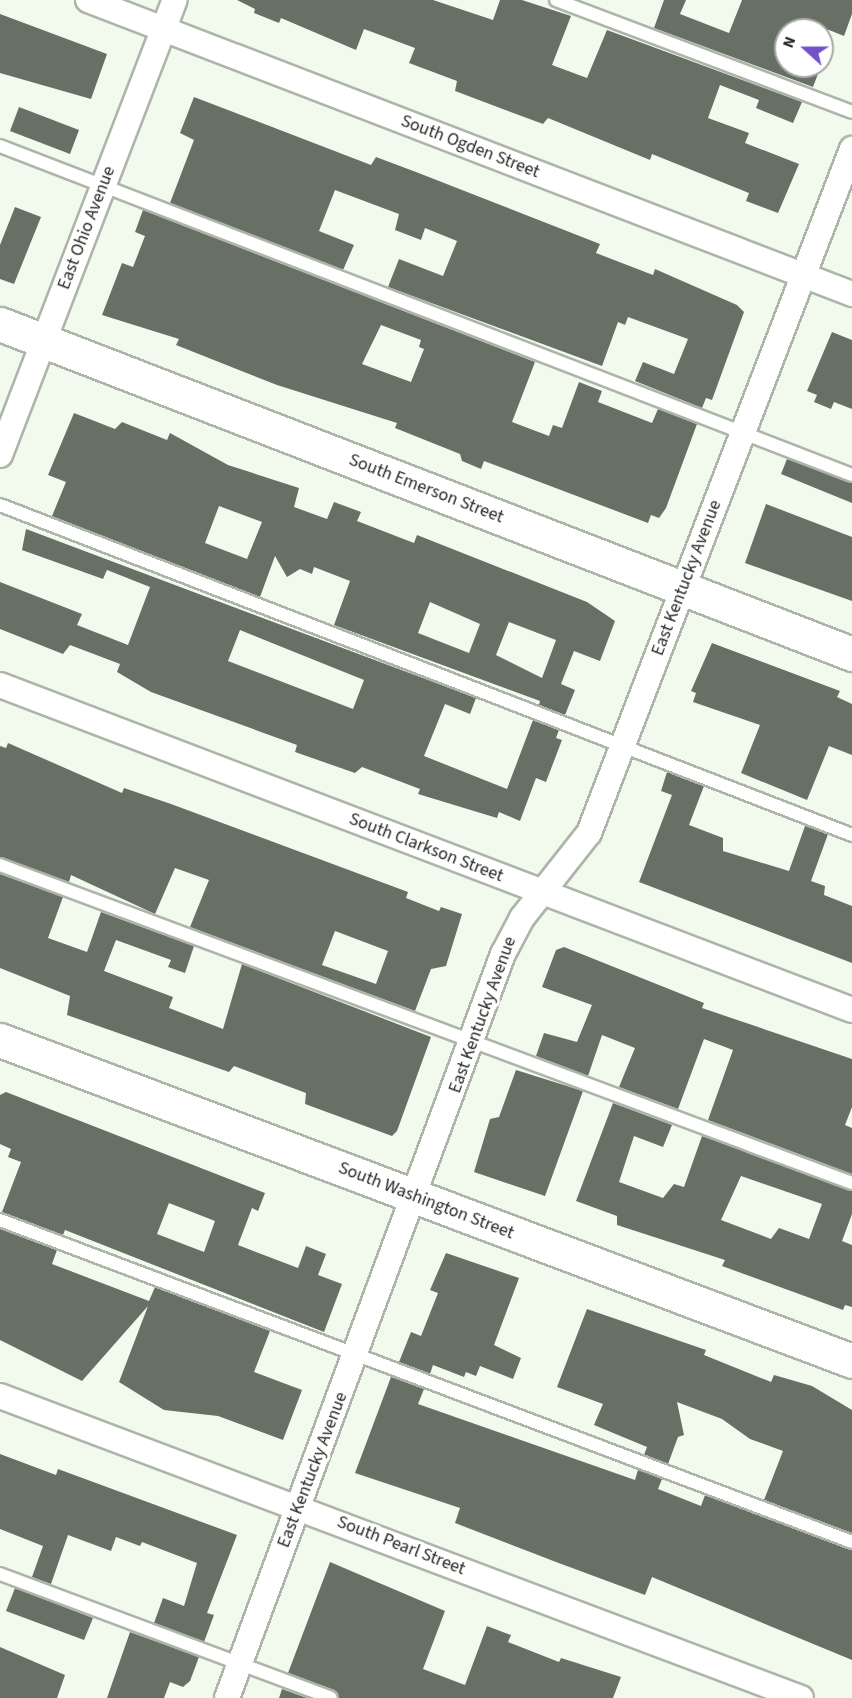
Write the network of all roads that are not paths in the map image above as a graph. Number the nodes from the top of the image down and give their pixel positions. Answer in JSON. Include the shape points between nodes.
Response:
{"nodes":[{"id":1,"x":88,"y":0,"type":"edge"},
{"id":2,"x":175,"y":0,"type":"edge"},
{"id":3,"x":556,"y":0,"type":"edge"},
{"id":4,"x":164,"y":29,"type":"junction"},
{"id":5,"x":852,"y":112,"type":"edge"},
{"id":6,"x":0,"y":146,"type":"edge"},
{"id":7,"x":852,"y":149,"type":"edge"},
{"id":8,"x":104,"y":186,"type":"junction"},
{"id":9,"x":804,"y":276,"type":"junction"},
{"id":10,"x":852,"y":294,"type":"edge"},
{"id":11,"x":0,"y":324,"type":"edge"},
{"id":12,"x":43,"y":340,"type":"junction"},
{"id":13,"x":742,"y":434,"type":"junction"},
{"id":14,"x":0,"y":455,"type":"edge"},
{"id":15,"x":852,"y":475,"type":"edge"},
{"id":16,"x":0,"y":505,"type":"edge"},
{"id":17,"x":681,"y":589,"type":"junction"},
{"id":18,"x":852,"y":654,"type":"edge"},
{"id":19,"x":0,"y":685,"type":"edge"},
{"id":20,"x":624,"y":746,"type":"junction"},
{"id":21,"x":852,"y":835,"type":"edge"},
{"id":22,"x":0,"y":865,"type":"edge"},
{"id":23,"x":542,"y":892,"type":"junction"},
{"id":24,"x":852,"y":1010,"type":"edge"},
{"id":25,"x":0,"y":1040,"type":"edge"},
{"id":26,"x":473,"y":1041,"type":"junction"},
{"id":27,"x":852,"y":1183,"type":"edge"},
{"id":28,"x":416,"y":1197,"type":"junction"},
{"id":29,"x":0,"y":1220,"type":"edge"},
{"id":30,"x":357,"y":1354,"type":"junction"},
{"id":31,"x":852,"y":1361,"type":"edge"},
{"id":32,"x":0,"y":1396,"type":"edge"},
{"id":33,"x":299,"y":1508,"type":"junction"},
{"id":34,"x":852,"y":1542,"type":"edge"},
{"id":35,"x":0,"y":1574,"type":"edge"},
{"id":36,"x":240,"y":1664,"type":"junction"},
{"id":37,"x":227,"y":1698,"type":"edge"},
{"id":38,"x":331,"y":1698,"type":"edge"},
{"id":39,"x":801,"y":1698,"type":"edge"}],
"edges":[{"from":1,"to":4,"type":"street","name":"South Ogden Street"},
{"from":2,"to":4,"type":"street","name":"East Ohio Avenue"},
{"from":3,"to":5,"type":"lane"},
{"from":4,"to":8,"type":"street","name":"East Ohio Avenue"},
{"from":4,"to":9,"type":"street","name":"South Ogden Street"},
{"from":6,"to":8,"type":"lane"},
{"from":7,"to":9,"type":"street","name":"East Kentucky Avenue"},
{"from":8,"to":12,"type":"street","name":"East Ohio Avenue"},
{"from":8,"to":13,"type":"lane"},
{"from":9,"to":10,"type":"street","name":"South Ogden Street"},
{"from":9,"to":13,"type":"street","name":"East Kentucky Avenue"},
{"from":11,"to":12,"type":"street","name":"South Emerson Street"},
{"from":12,"to":14,"type":"street","name":"East Ohio Avenue"},
{"from":12,"to":17,"type":"street","name":"South Emerson Street"},
{"from":13,"to":15,"type":"lane"},
{"from":13,"to":17,"type":"street","name":"East Kentucky Avenue"},
{"from":16,"to":20,"type":"lane"},
{"from":17,"to":18,"type":"street","name":"South Emerson Street"},
{"from":17,"to":20,"type":"street","name":"East Kentucky Avenue"},
{"from":19,"to":23,"type":"street","name":"South Clarkson Street"},
{"from":20,"to":21,"type":"lane"},
{"from":20,"to":23,"type":"street","name":"East Kentucky Avenue","via":[[584,844]]},
{"from":22,"to":26,"type":"lane"},
{"from":23,"to":24,"type":"street","name":"South Clarkson Street"},
{"from":23,"to":26,"type":"street","name":"East Kentucky Avenue","via":[[510,937]]},
{"from":25,"to":28,"type":"street","name":"South Washington Street"},
{"from":26,"to":27,"type":"lane"},
{"from":26,"to":28,"type":"street","name":"East Kentucky Avenue"},
{"from":28,"to":30,"type":"street","name":"East Kentucky Avenue"},
{"from":28,"to":31,"type":"street","name":"South Washington Street"},
{"from":29,"to":30,"type":"lane"},
{"from":30,"to":33,"type":"street","name":"East Kentucky Avenue"},
{"from":30,"to":34,"type":"lane"},
{"from":32,"to":33,"type":"street","name":"South Pearl Street"},
{"from":33,"to":36,"type":"street","name":"East Kentucky Avenue"},
{"from":33,"to":39,"type":"street","name":"South Pearl Street"},
{"from":35,"to":36,"type":"lane"},
{"from":36,"to":37,"type":"street","name":"East Kentucky Avenue"},
{"from":36,"to":38,"type":"lane"}]}
